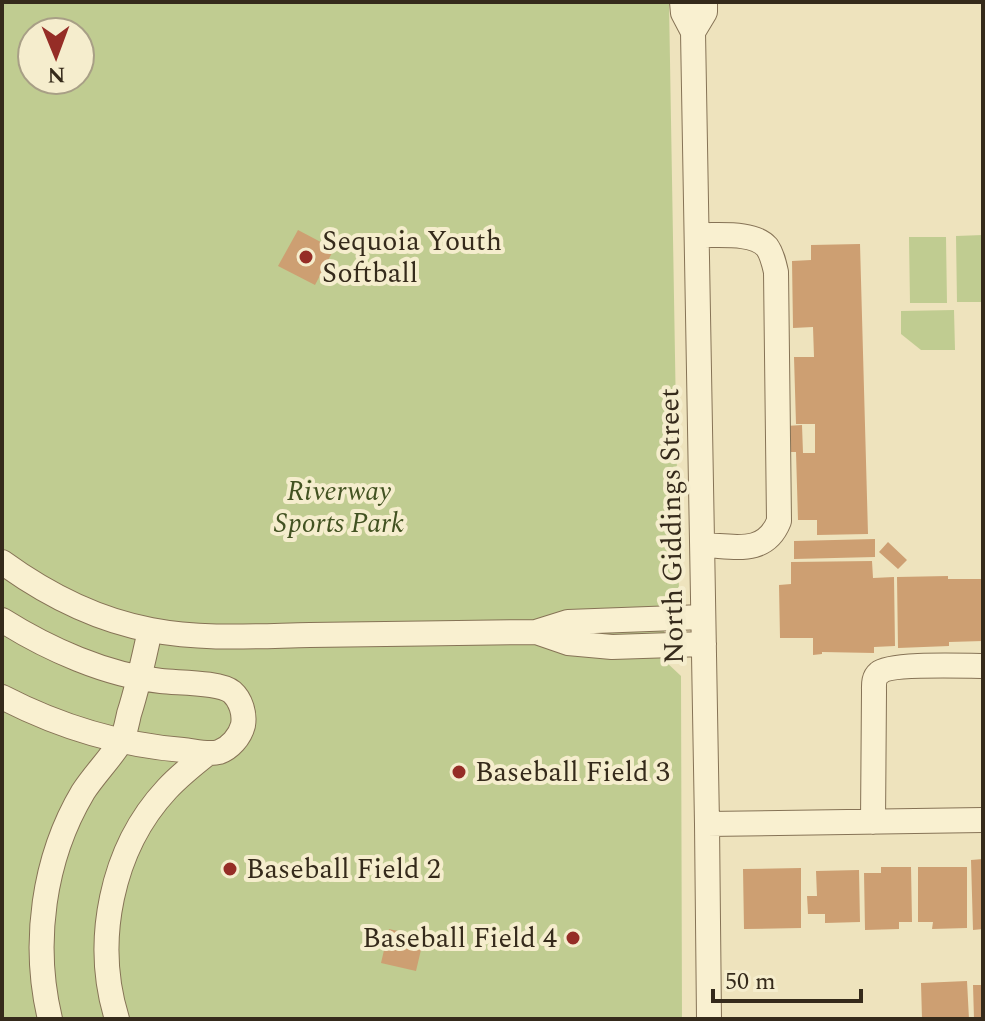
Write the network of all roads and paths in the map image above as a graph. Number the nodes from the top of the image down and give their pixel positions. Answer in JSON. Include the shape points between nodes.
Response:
{"nodes":[{"id":1,"x":682,"y":2,"type":"edge"},
{"id":2,"x":705,"y":2,"type":"edge"},
{"id":3,"x":693,"y":32,"type":"junction"},
{"id":4,"x":697,"y":235,"type":"junction"},
{"id":5,"x":703,"y":545,"type":"junction"},
{"id":6,"x":2,"y":562,"type":"edge"},
{"id":7,"x":703,"y":617,"type":"junction"},
{"id":8,"x":2,"y":620,"type":"edge"},
{"id":9,"x":150,"y":630,"type":"junction"},
{"id":10,"x":536,"y":632,"type":"junction"},
{"id":11,"x":704,"y":644,"type":"junction"},
{"id":12,"x":983,"y":666,"type":"edge"},
{"id":13,"x":140,"y":678,"type":"junction"},
{"id":14,"x":2,"y":697,"type":"edge"},
{"id":15,"x":121,"y":741,"type":"junction"},
{"id":16,"x":208,"y":753,"type":"junction"},
{"id":17,"x":983,"y":820,"type":"edge"},
{"id":18,"x":873,"y":822,"type":"junction"},
{"id":19,"x":707,"y":824,"type":"junction"},
{"id":20,"x":50,"y":1019,"type":"edge"},
{"id":21,"x":117,"y":1019,"type":"edge"},
{"id":22,"x":709,"y":1019,"type":"edge"}],
"edges":[{"from":1,"to":3,"type":"street","name":"North Giddings Street"},
{"from":2,"to":3,"type":"street","name":"North Giddings Street"},
{"from":3,"to":4,"type":"street","name":"North Giddings Street"},
{"from":4,"to":5,"type":"street","name":"North Giddings Street"},
{"from":4,"to":5,"type":"street","via":[[760,241],[776,272],[779,521],[766,541],[753,547]]},
{"from":5,"to":7,"type":"street","name":"North Giddings Street"},
{"from":6,"to":9,"type":"street","via":[[77,606]]},
{"from":7,"to":10,"type":"street","via":[[568,622]]},
{"from":7,"to":11,"type":"street","name":"North Giddings Street"},
{"from":8,"to":13,"type":"street","via":[[69,655]]},
{"from":9,"to":10,"type":"street","via":[[233,636]]},
{"from":9,"to":13,"type":"street"},
{"from":10,"to":11,"type":"street","via":[[583,645]]},
{"from":11,"to":19,"type":"street","name":"North Giddings Street"},
{"from":12,"to":18,"type":"street","via":[[878,673]]},
{"from":13,"to":15,"type":"street"},
{"from":13,"to":16,"type":"street","via":[[231,691],[242,705],[243,725],[235,741]]},
{"from":14,"to":15,"type":"street"},
{"from":15,"to":16,"type":"street"},
{"from":15,"to":20,"type":"street","via":[[73,810],[52,872],[41,952]]},
{"from":16,"to":21,"type":"street","via":[[165,790],[146,816],[115,883],[106,956]]},
{"from":17,"to":18,"type":"street"},
{"from":18,"to":19,"type":"street"},
{"from":19,"to":22,"type":"street","name":"North Giddings Street"}]}
